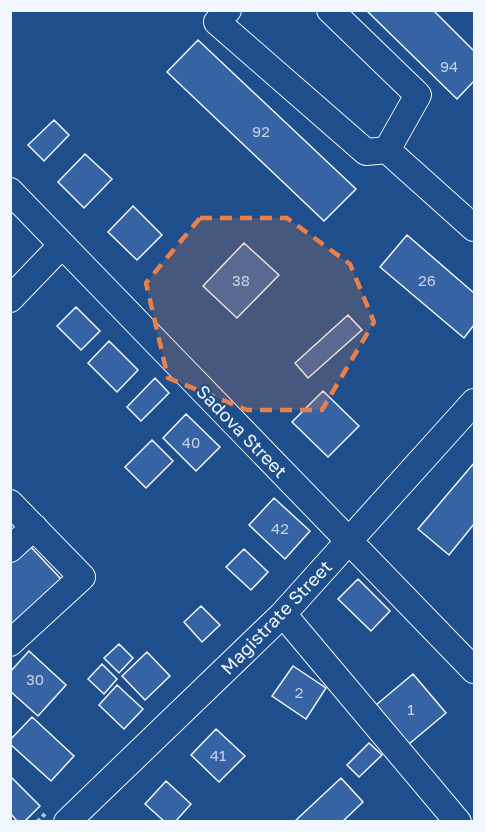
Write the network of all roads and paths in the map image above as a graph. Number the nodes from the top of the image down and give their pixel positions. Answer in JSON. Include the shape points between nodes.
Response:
{"nodes":[{"id":1,"x":228,"y":10,"type":"edge"},
{"id":2,"x":330,"y":10,"type":"edge"},
{"id":3,"x":387,"y":150,"type":"junction"},
{"id":4,"x":10,"y":191,"type":"edge"},
{"id":5,"x":472,"y":222,"type":"edge"},
{"id":6,"x":62,"y":245,"type":"junction"},
{"id":7,"x":10,"y":299,"type":"edge"},
{"id":8,"x":470,"y":414,"type":"edge"},
{"id":9,"x":10,"y":503,"type":"edge"},
{"id":10,"x":34,"y":527,"type":"junction"},
{"id":11,"x":350,"y":541,"type":"junction"},
{"id":12,"x":10,"y":549,"type":"edge"},
{"id":13,"x":283,"y":614,"type":"junction"},
{"id":14,"x":10,"y":643,"type":"edge"},
{"id":15,"x":474,"y":670,"type":"edge"},
{"id":16,"x":56,"y":817,"type":"edge"},
{"id":17,"x":37,"y":822,"type":"edge"},
{"id":18,"x":458,"y":822,"type":"edge"}],
"edges":[{"from":1,"to":3,"type":"street","via":[[217,22],[366,152]]},
{"from":2,"to":3,"type":"street","via":[[418,95]]},
{"from":3,"to":5,"type":"street"},
{"from":4,"to":6,"type":"street","name":"Sadova Street"},
{"from":6,"to":7,"type":"street"},
{"from":6,"to":11,"type":"street","name":"Sadova Street"},
{"from":8,"to":11,"type":"street","name":"Magistrate Street"},
{"from":9,"to":10,"type":"street"},
{"from":10,"to":12,"type":"street"},
{"from":10,"to":14,"type":"street","via":[[82,577]]},
{"from":11,"to":13,"type":"street","name":"Magistrate Street"},
{"from":11,"to":15,"type":"street","name":"Sadova Street"},
{"from":13,"to":16,"type":"street","name":"Magistrate Street"},
{"from":13,"to":18,"type":"street"},
{"from":16,"to":17,"type":"path"}]}
